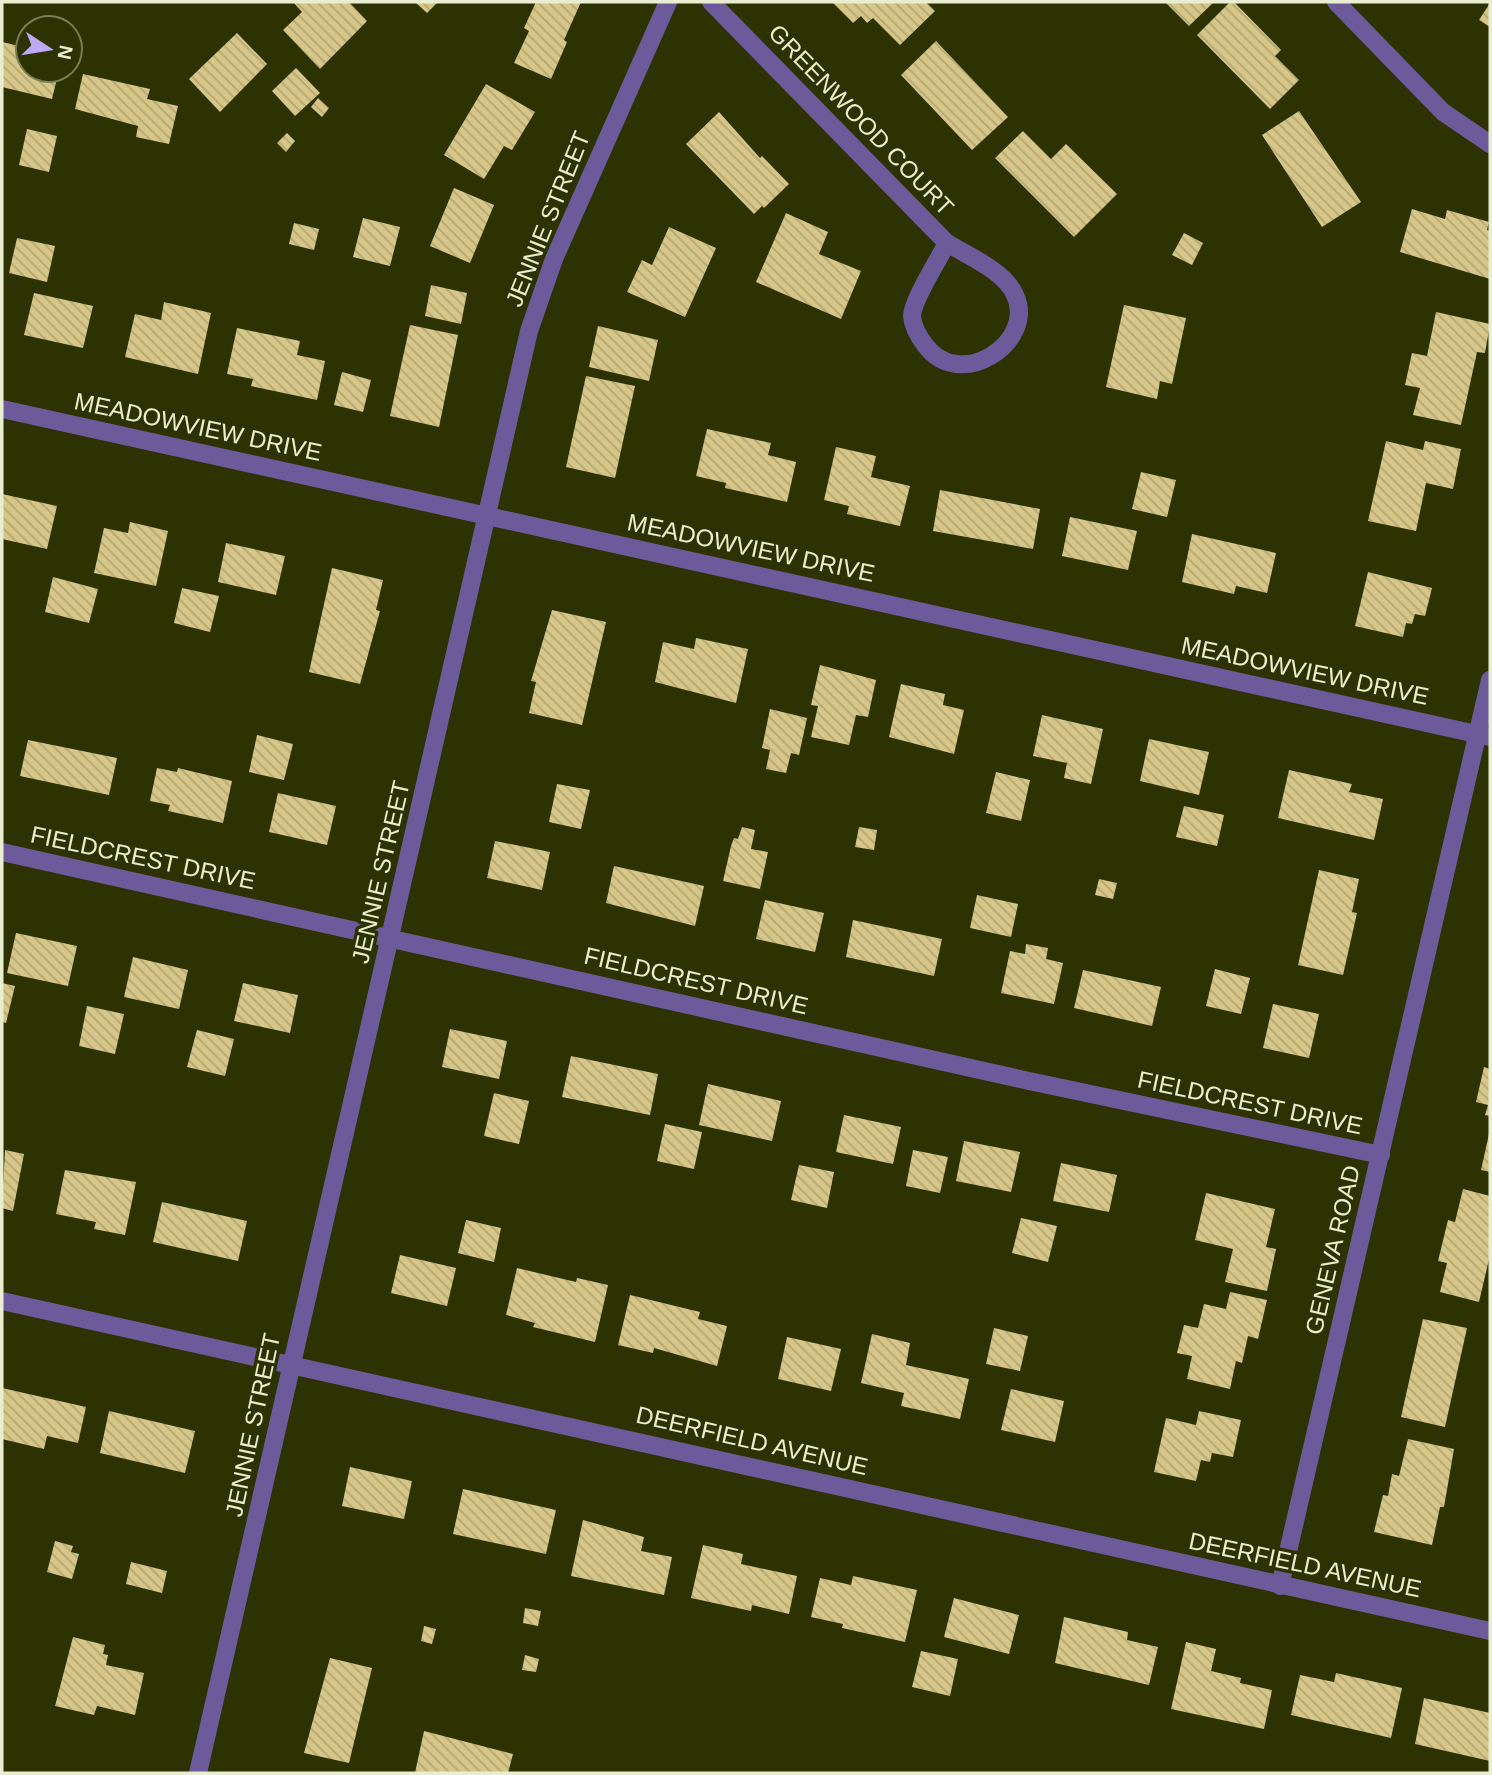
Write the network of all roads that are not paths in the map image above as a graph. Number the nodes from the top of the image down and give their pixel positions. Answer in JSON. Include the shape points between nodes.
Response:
{"nodes":[{"id":1,"x":668,"y":2,"type":"edge"},
{"id":2,"x":711,"y":2,"type":"edge"},
{"id":3,"x":1336,"y":2,"type":"edge"},
{"id":4,"x":1490,"y":144,"type":"edge"},
{"id":5,"x":947,"y":243,"type":"junction"},
{"id":6,"x":2,"y":409,"type":"edge"},
{"id":7,"x":488,"y":515,"type":"junction"},
{"id":8,"x":1490,"y":680,"type":"edge"},
{"id":9,"x":1484,"y":736,"type":"edge"},
{"id":10,"x":2,"y":852,"type":"edge"},
{"id":11,"x":391,"y":938,"type":"junction"},
{"id":12,"x":1381,"y":1155,"type":"junction"},
{"id":13,"x":2,"y":1301,"type":"edge"},
{"id":14,"x":291,"y":1365,"type":"junction"},
{"id":15,"x":1280,"y":1586,"type":"junction"},
{"id":16,"x":1490,"y":1631,"type":"edge"},
{"id":17,"x":198,"y":1773,"type":"edge"}],
"edges":[{"from":1,"to":7,"type":"street","name":"JENNIE STREET","via":[[538,298]]},
{"from":2,"to":5,"type":"street","name":"GREENWOOD COURT"},
{"from":3,"to":4,"type":"street","via":[[1443,112]]},
{"from":5,"to":5,"type":"street","name":"GREENWOOD COURT","via":[[912,313],[916,333],[928,350],[947,363],[966,366],[988,359],[1004,345],[1014,331],[1019,308],[1015,293],[998,275]]},
{"from":6,"to":7,"type":"street","name":"MEADOWVIEW DRIVE"},
{"from":7,"to":9,"type":"street","name":"MEADOWVIEW DRIVE"},
{"from":7,"to":11,"type":"street","name":"JENNIE STREET"},
{"from":8,"to":9,"type":"street","name":"GENEVA ROAD"},
{"from":9,"to":12,"type":"street","name":"GENEVA ROAD"},
{"from":10,"to":11,"type":"street","name":"FIELDCREST DRIVE"},
{"from":11,"to":12,"type":"street","name":"FIELDCREST DRIVE"},
{"from":11,"to":14,"type":"street","name":"JENNIE STREET"},
{"from":12,"to":15,"type":"street","name":"GENEVA ROAD"},
{"from":13,"to":14,"type":"street","name":"DEERFIELD AVENUE"},
{"from":14,"to":15,"type":"street","name":"DEERFIELD AVENUE"},
{"from":14,"to":17,"type":"street","name":"JENNIE STREET"},
{"from":15,"to":16,"type":"street","name":"DEERFIELD AVENUE"}]}
